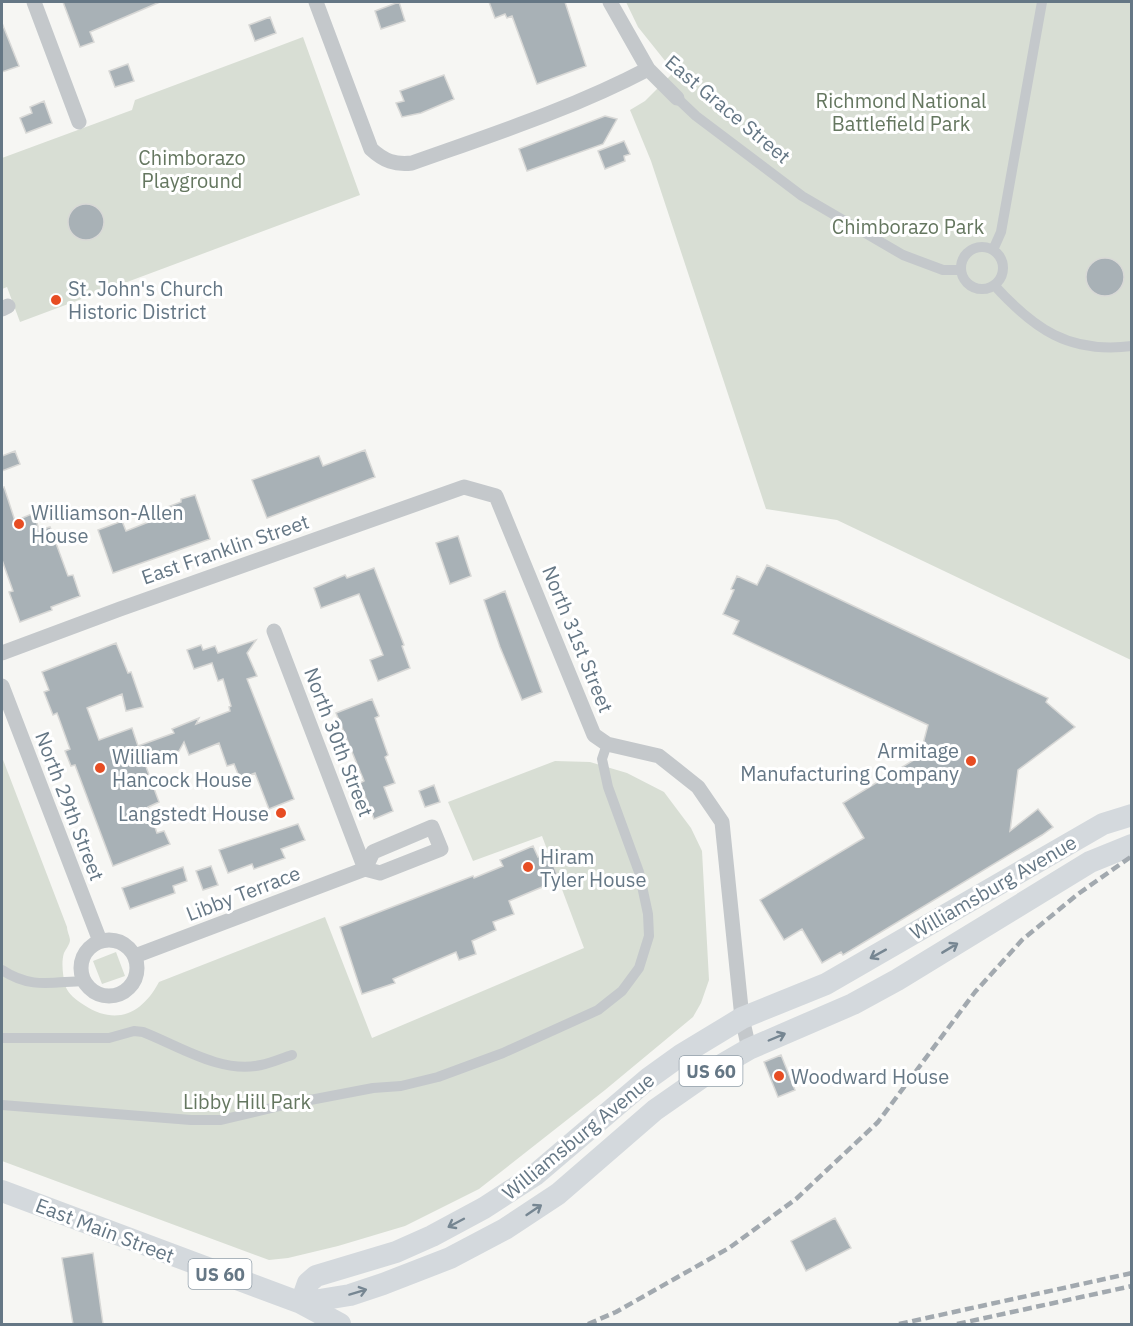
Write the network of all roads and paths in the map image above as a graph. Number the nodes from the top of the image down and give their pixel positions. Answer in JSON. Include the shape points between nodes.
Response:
{"nodes":[{"id":1,"x":34,"y":2,"type":"edge"},
{"id":2,"x":316,"y":2,"type":"edge"},
{"id":3,"x":610,"y":2,"type":"edge"},
{"id":4,"x":1042,"y":2,"type":"edge"},
{"id":5,"x":648,"y":69,"type":"junction"},
{"id":6,"x":677,"y":98,"type":"joint"},
{"id":7,"x":79,"y":122,"type":"dead end"},
{"id":8,"x":993,"y":250,"type":"junction"},
{"id":9,"x":961,"y":270,"type":"junction"},
{"id":10,"x":994,"y":285,"type":"junction"},
{"id":11,"x":1131,"y":346,"type":"edge"},
{"id":12,"x":464,"y":487,"type":"joint"},
{"id":13,"x":274,"y":631,"type":"dead end"},
{"id":14,"x":2,"y":653,"type":"edge"},
{"id":15,"x":2,"y":686,"type":"edge"},
{"id":16,"x":607,"y":744,"type":"junction"},
{"id":17,"x":1131,"y":815,"type":"edge"},
{"id":18,"x":1131,"y":845,"type":"edge"},
{"id":19,"x":366,"y":869,"type":"joint"},
{"id":20,"x":100,"y":941,"type":"junction"},
{"id":21,"x":135,"y":956,"type":"junction"},
{"id":22,"x":2,"y":970,"type":"edge"},
{"id":23,"x":84,"y":981,"type":"junction"},
{"id":24,"x":742,"y":1018,"type":"junction"},
{"id":25,"x":2,"y":1038,"type":"edge"},
{"id":26,"x":749,"y":1049,"type":"junction"},
{"id":27,"x":292,"y":1055,"type":"dead end"},
{"id":28,"x":2,"y":1105,"type":"edge"},
{"id":29,"x":2,"y":1191,"type":"edge"},
{"id":30,"x":301,"y":1303,"type":"junction"},
{"id":31,"x":340,"y":1324,"type":"edge"}],
"edges":[{"from":1,"to":7,"type":"street"},
{"from":2,"to":5,"type":"street","name":"East Grace Street","via":[[371,149],[391,162],[412,163],[445,152]]},
{"from":3,"to":5,"type":"street"},
{"from":4,"to":8,"type":"street","via":[[1001,232]]},
{"from":5,"to":6,"type":"street","name":"East Grace Street"},
{"from":6,"to":9,"type":"street","name":"East Grace Street","via":[[802,196],[903,255],[943,270]]},
{"from":8,"to":9,"type":"street","via":[[973,249],[965,256]]},
{"from":8,"to":10,"type":"street","via":[[1003,267]]},
{"from":9,"to":10,"type":"street","via":[[974,287]]},
{"from":10,"to":11,"type":"street","via":[[1028,320],[1048,332],[1093,348]]},
{"from":12,"to":14,"type":"street","name":"East Franklin Street"},
{"from":12,"to":16,"type":"street","name":"North 31st Street","via":[[495,496],[594,735]]},
{"from":13,"to":19,"type":"street","name":"North 30th Street"},
{"from":15,"to":20,"type":"street","name":"North 29th Street"},
{"from":16,"to":24,"type":"street","via":[[658,756],[698,787],[722,822]]},
{"from":16,"to":28,"type":"street","via":[[602,759],[608,787],[639,872],[649,936],[639,968],[622,991],[598,1010],[438,1077],[221,1120]]},
{"from":17,"to":24,"type":"main road","name":"Williamsburg Avenue","number":"US 60","one_way":true,"via":[[1103,824],[826,984]]},
{"from":26,"to":18,"type":"main road","name":"Williamsburg Avenue","number":"US 60","one_way":true,"via":[[880,990],[1090,862]]},
{"from":19,"to":21,"type":"street","name":"Libby Terrace"},
{"from":20,"to":21,"type":"street","via":[[124,944]]},
{"from":20,"to":23,"type":"street","via":[[91,946],[81,962]]},
{"from":21,"to":23,"type":"street","via":[[137,966],[132,984],[117,995],[98,994]]},
{"from":22,"to":23,"type":"street","via":[[32,984]]},
{"from":24,"to":26,"type":"street"},
{"from":24,"to":30,"type":"main road","name":"Williamsburg Avenue","number":"US 60","one_way":true,"via":[[650,1078],[519,1187],[411,1246],[316,1275],[308,1283]]},
{"from":25,"to":27,"type":"street","via":[[110,1038],[134,1031],[235,1066],[263,1065]]},
{"from":30,"to":26,"type":"main road","name":"Williamsburg Avenue","number":"US 60","one_way":true,"via":[[383,1284],[450,1258],[505,1229],[558,1194],[679,1092]]},
{"from":29,"to":30,"type":"main road","name":"East Main Street","number":"US 60"},
{"from":30,"to":31,"type":"main road","name":"East Main Street"}]}
